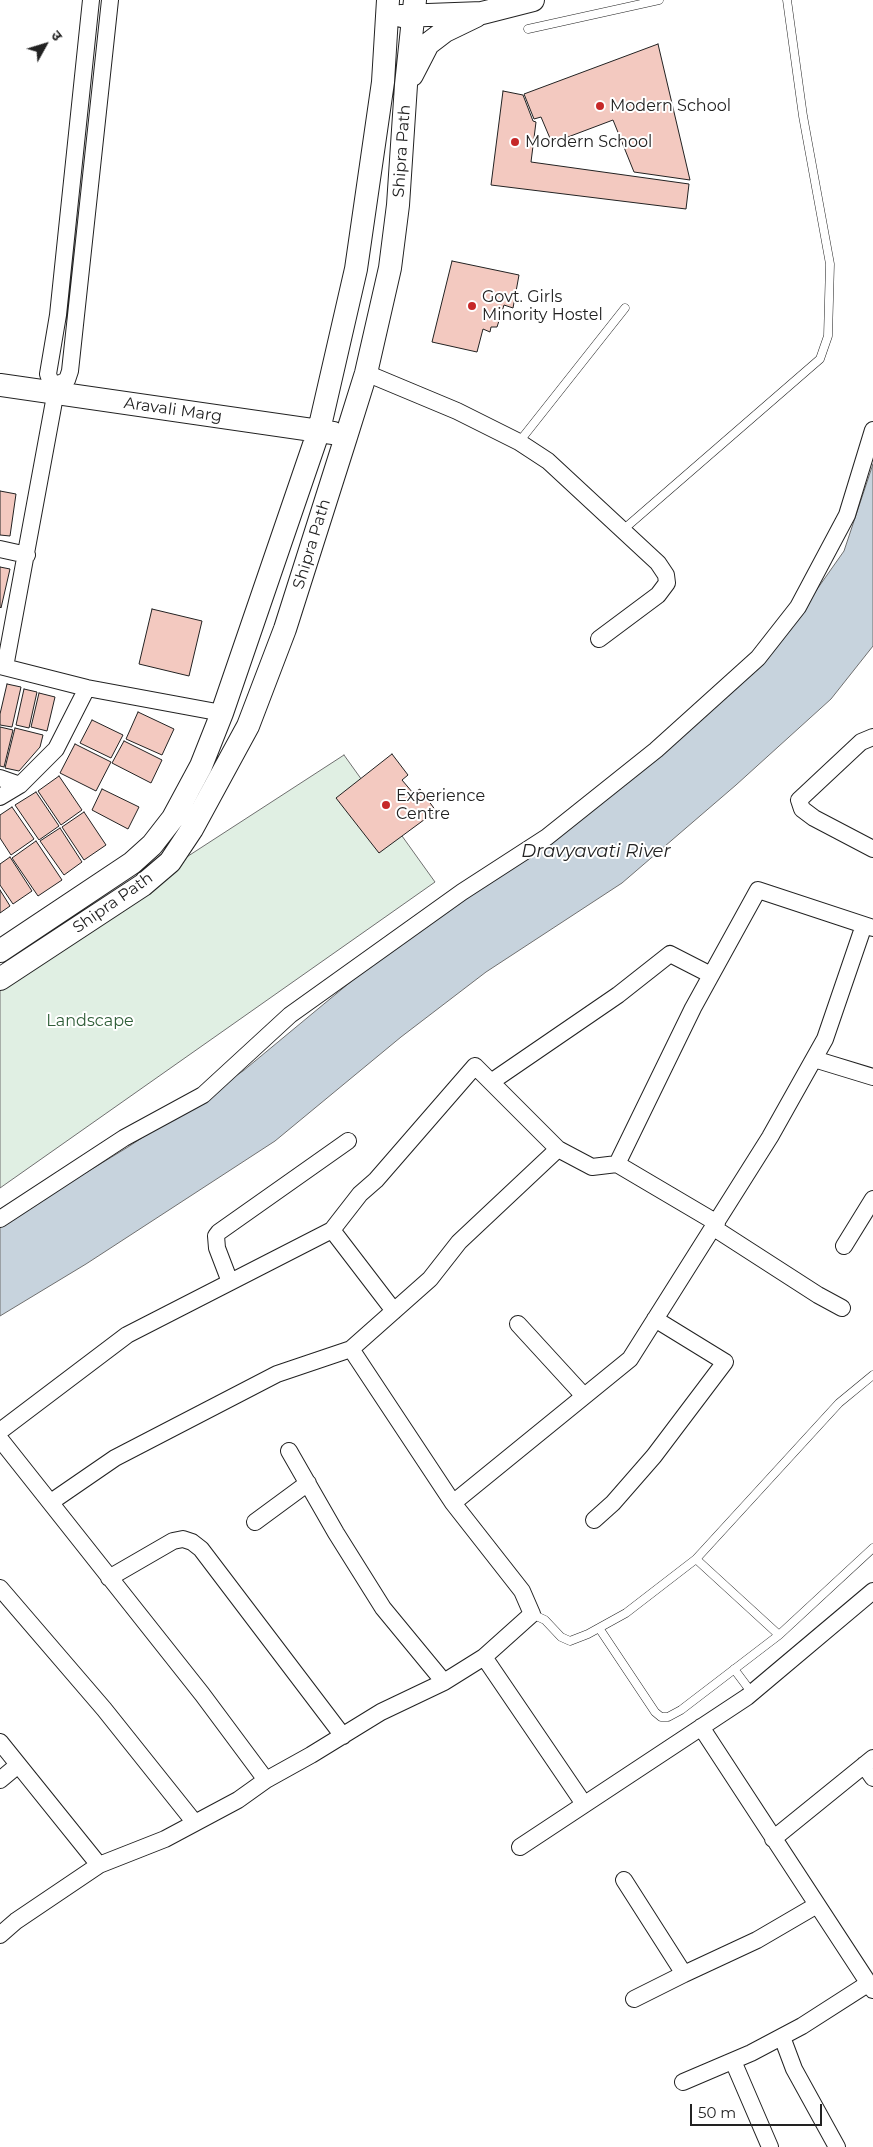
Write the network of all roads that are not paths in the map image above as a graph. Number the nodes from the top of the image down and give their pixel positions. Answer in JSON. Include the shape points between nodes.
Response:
{"nodes":[{"id":1,"x":91,"y":0,"type":"edge"},
{"id":2,"x":110,"y":0,"type":"edge"},
{"id":3,"x":534,"y":0,"type":"edge"},
{"id":4,"x":659,"y":0,"type":"edge"},
{"id":5,"x":787,"y":0,"type":"edge"},
{"id":6,"x":415,"y":7,"type":"edge"},
{"id":7,"x":388,"y":9,"type":"edge"},
{"id":8,"x":482,"y":13,"type":"junction"},
{"id":9,"x":528,"y":29,"type":"dead end"},
{"id":10,"x":406,"y":85,"type":"junction"},
{"id":11,"x":625,"y":308,"type":"dead end"},
{"id":12,"x":366,"y":373,"type":"junction"},
{"id":13,"x":0,"y":385,"type":"edge"},
{"id":14,"x":56,"y":389,"type":"junction"},
{"id":15,"x":319,"y":430,"type":"junction"},
{"id":16,"x":873,"y":430,"type":"edge"},
{"id":17,"x":346,"y":437,"type":"junction"},
{"id":18,"x":519,"y":442,"type":"junction"},
{"id":19,"x":624,"y":529,"type":"junction"},
{"id":20,"x":0,"y":549,"type":"edge"},
{"id":21,"x":27,"y":555,"type":"junction"},
{"id":22,"x":599,"y":639,"type":"dead end"},
{"id":23,"x":2,"y":667,"type":"edge"},
{"id":24,"x":87,"y":688,"type":"junction"},
{"id":25,"x":222,"y":713,"type":"junction"},
{"id":26,"x":873,"y":737,"type":"edge"},
{"id":27,"x":0,"y":778,"type":"edge"},
{"id":28,"x":20,"y":785,"type":"junction"},
{"id":29,"x":0,"y":797,"type":"edge"},
{"id":30,"x":873,"y":848,"type":"edge"},
{"id":31,"x":868,"y":926,"type":"edge"},
{"id":32,"x":0,"y":951,"type":"edge"},
{"id":33,"x":711,"y":975,"type":"junction"},
{"id":34,"x":0,"y":979,"type":"edge"},
{"id":35,"x":814,"y":1059,"type":"junction"},
{"id":36,"x":873,"y":1077,"type":"edge"},
{"id":37,"x":491,"y":1082,"type":"junction"},
{"id":38,"x":348,"y":1140,"type":"dead end"},
{"id":39,"x":558,"y":1149,"type":"junction"},
{"id":40,"x":617,"y":1164,"type":"junction"},
{"id":41,"x":873,"y":1199,"type":"edge"},
{"id":42,"x":0,"y":1219,"type":"edge"},
{"id":43,"x":715,"y":1226,"type":"junction"},
{"id":44,"x":332,"y":1230,"type":"junction"},
{"id":45,"x":844,"y":1246,"type":"dead end"},
{"id":46,"x":230,"y":1282,"type":"junction"},
{"id":47,"x":842,"y":1308,"type":"dead end"},
{"id":48,"x":394,"y":1311,"type":"junction"},
{"id":49,"x":655,"y":1319,"type":"junction"},
{"id":50,"x":518,"y":1324,"type":"dead end"},
{"id":51,"x":351,"y":1349,"type":"junction"},
{"id":52,"x":873,"y":1376,"type":"edge"},
{"id":53,"x":584,"y":1396,"type":"junction"},
{"id":54,"x":0,"y":1431,"type":"edge"},
{"id":55,"x":0,"y":1439,"type":"edge"},
{"id":56,"x":289,"y":1451,"type":"dead end"},
{"id":57,"x":308,"y":1483,"type":"junction"},
{"id":58,"x":51,"y":1502,"type":"junction"},
{"id":59,"x":453,"y":1503,"type":"junction"},
{"id":60,"x":594,"y":1520,"type":"dead end"},
{"id":61,"x":255,"y":1522,"type":"dead end"},
{"id":62,"x":873,"y":1548,"type":"edge"},
{"id":63,"x":696,"y":1559,"type":"junction"},
{"id":64,"x":109,"y":1578,"type":"junction"},
{"id":65,"x":0,"y":1588,"type":"edge"},
{"id":66,"x":873,"y":1592,"type":"edge"},
{"id":67,"x":532,"y":1614,"type":"junction"},
{"id":68,"x":599,"y":1628,"type":"junction"},
{"id":69,"x":779,"y":1635,"type":"junction"},
{"id":70,"x":484,"y":1657,"type":"junction"},
{"id":71,"x":734,"y":1669,"type":"junction"},
{"id":72,"x":444,"y":1682,"type":"junction"},
{"id":73,"x":752,"y":1693,"type":"junction"},
{"id":74,"x":701,"y":1727,"type":"junction"},
{"id":75,"x":343,"y":1736,"type":"junction"},
{"id":76,"x":0,"y":1742,"type":"edge"},
{"id":77,"x":18,"y":1764,"type":"junction"},
{"id":78,"x":870,"y":1767,"type":"edge"},
{"id":79,"x":0,"y":1780,"type":"edge"},
{"id":80,"x":266,"y":1780,"type":"junction"},
{"id":81,"x":584,"y":1804,"type":"junction"},
{"id":82,"x":195,"y":1824,"type":"junction"},
{"id":83,"x":774,"y":1839,"type":"junction"},
{"id":84,"x":520,"y":1847,"type":"dead end"},
{"id":85,"x":98,"y":1865,"type":"junction"},
{"id":86,"x":624,"y":1880,"type":"dead end"},
{"id":87,"x":817,"y":1905,"type":"junction"},
{"id":88,"x":0,"y":1935,"type":"edge"},
{"id":89,"x":684,"y":1974,"type":"junction"},
{"id":90,"x":871,"y":1986,"type":"edge"},
{"id":91,"x":634,"y":1999,"type":"dead end"},
{"id":92,"x":782,"y":2037,"type":"junction"},
{"id":93,"x":733,"y":2061,"type":"junction"},
{"id":94,"x":683,"y":2082,"type":"dead end"},
{"id":95,"x":770,"y":2147,"type":"edge"},
{"id":96,"x":837,"y":2147,"type":"edge"}],
"edges":[{"from":1,"to":14,"type":"street","via":[[58,315],[48,374]]},
{"from":2,"to":14,"type":"street","via":[[70,372],[67,380]]},
{"from":3,"to":8,"type":"street"},
{"from":4,"to":9,"type":"lane"},
{"from":5,"to":19,"type":"lane","via":[[803,116],[830,264],[828,336],[820,359]]},
{"from":6,"to":7,"type":"street"},
{"from":6,"to":8,"type":"street"},
{"from":6,"to":10,"type":"street","name":"Shipra Path"},
{"from":7,"to":15,"type":"street","name":"Shipra Path","via":[[383,82],[356,269]]},
{"from":8,"to":10,"type":"street","via":[[445,31],[428,44]]},
{"from":10,"to":12,"type":"street","name":"Shipra Path","via":[[390,268]]},
{"from":11,"to":18,"type":"lane"},
{"from":12,"to":17,"type":"street","name":"Shipra Path"},
{"from":12,"to":18,"type":"street","via":[[457,411]]},
{"from":13,"to":14,"type":"street","name":"Aravali Marg"},
{"from":14,"to":15,"type":"street","name":"Aravali Marg"},
{"from":14,"to":21,"type":"street"},
{"from":15,"to":17,"type":"street","name":"Aravali Marg"},
{"from":15,"to":25,"type":"street","name":"Shipra Path"},
{"from":16,"to":42,"type":"street","via":[[847,515],[798,607],[751,664],[656,750],[547,837],[462,892],[290,1015],[203,1095],[124,1138]]},
{"from":17,"to":34,"type":"street","name":"Shipra Path","via":[[286,629],[251,717],[192,829],[170,862],[143,884]]},
{"from":18,"to":19,"type":"street","via":[[548,460]]},
{"from":19,"to":22,"type":"street","via":[[658,564],[666,575],[667,583],[658,595]]},
{"from":20,"to":21,"type":"street"},
{"from":21,"to":23,"type":"street"},
{"from":23,"to":24,"type":"street"},
{"from":24,"to":25,"type":"street"},
{"from":24,"to":28,"type":"street","via":[[56,749]]},
{"from":25,"to":32,"type":"street","name":"Shipra Path","via":[[201,766],[173,818],[152,845],[132,863]]},
{"from":26,"to":30,"type":"street","via":[[861,742],[799,800],[802,809],[814,818]]},
{"from":27,"to":28,"type":"street"},
{"from":28,"to":29,"type":"street"},
{"from":31,"to":33,"type":"street","via":[[758,890]]},
{"from":31,"to":35,"type":"street","via":[[825,1039]]},
{"from":33,"to":37,"type":"street","via":[[670,954],[618,995]]},
{"from":33,"to":40,"type":"street"},
{"from":35,"to":36,"type":"street"},
{"from":35,"to":43,"type":"street"},
{"from":37,"to":39,"type":"street"},
{"from":37,"to":44,"type":"street","via":[[475,1066],[376,1180],[360,1194]]},
{"from":38,"to":46,"type":"street","via":[[219,1232],[217,1248]]},
{"from":39,"to":40,"type":"street","via":[[592,1167]]},
{"from":39,"to":48,"type":"street","via":[[459,1242],[430,1278]]},
{"from":40,"to":43,"type":"street"},
{"from":41,"to":45,"type":"street"},
{"from":43,"to":47,"type":"street"},
{"from":43,"to":49,"type":"street"},
{"from":44,"to":46,"type":"street"},
{"from":44,"to":48,"type":"street"},
{"from":46,"to":54,"type":"street","via":[[127,1335]]},
{"from":48,"to":51,"type":"street"},
{"from":49,"to":53,"type":"street","via":[[630,1359]]},
{"from":49,"to":60,"type":"street","via":[[726,1362],[654,1456]]},
{"from":50,"to":53,"type":"street"},
{"from":51,"to":58,"type":"street","via":[[277,1374],[115,1458]]},
{"from":51,"to":59,"type":"street"},
{"from":52,"to":63,"type":"lane","via":[[839,1403]]},
{"from":53,"to":59,"type":"street"},
{"from":55,"to":58,"type":"street"},
{"from":56,"to":57,"type":"street"},
{"from":57,"to":61,"type":"street"},
{"from":57,"to":72,"type":"street","via":[[383,1608]]},
{"from":58,"to":64,"type":"street"},
{"from":59,"to":67,"type":"street","via":[[522,1591]]},
{"from":62,"to":69,"type":"lane"},
{"from":63,"to":68,"type":"lane","via":[[626,1613]]},
{"from":63,"to":69,"type":"lane"},
{"from":64,"to":75,"type":"street","via":[[173,1541],[183,1539],[192,1542],[201,1549]]},
{"from":64,"to":80,"type":"street"},
{"from":65,"to":82,"type":"street","via":[[104,1709]]},
{"from":66,"to":73,"type":"street"},
{"from":67,"to":68,"type":"lane","via":[[545,1620],[561,1637],[570,1641]]},
{"from":67,"to":70,"type":"street"},
{"from":68,"to":71,"type":"lane","via":[[661,1717],[681,1710]]},
{"from":69,"to":71,"type":"lane"},
{"from":70,"to":72,"type":"street"},
{"from":70,"to":81,"type":"street"},
{"from":71,"to":73,"type":"lane"},
{"from":72,"to":75,"type":"street","via":[[381,1712]]},
{"from":73,"to":74,"type":"street"},
{"from":74,"to":81,"type":"street"},
{"from":74,"to":83,"type":"street"},
{"from":75,"to":80,"type":"street"},
{"from":76,"to":77,"type":"street"},
{"from":77,"to":79,"type":"street"},
{"from":77,"to":85,"type":"street"},
{"from":78,"to":83,"type":"street"},
{"from":80,"to":82,"type":"street"},
{"from":81,"to":84,"type":"street"},
{"from":82,"to":85,"type":"street"},
{"from":83,"to":87,"type":"street"},
{"from":85,"to":88,"type":"street"},
{"from":86,"to":89,"type":"street"},
{"from":87,"to":89,"type":"street","via":[[757,1940]]},
{"from":87,"to":90,"type":"street"},
{"from":89,"to":91,"type":"street"},
{"from":90,"to":92,"type":"street"},
{"from":92,"to":93,"type":"street"},
{"from":92,"to":96,"type":"street","via":[[794,2069]]},
{"from":93,"to":94,"type":"street"},
{"from":93,"to":95,"type":"street"}]}
